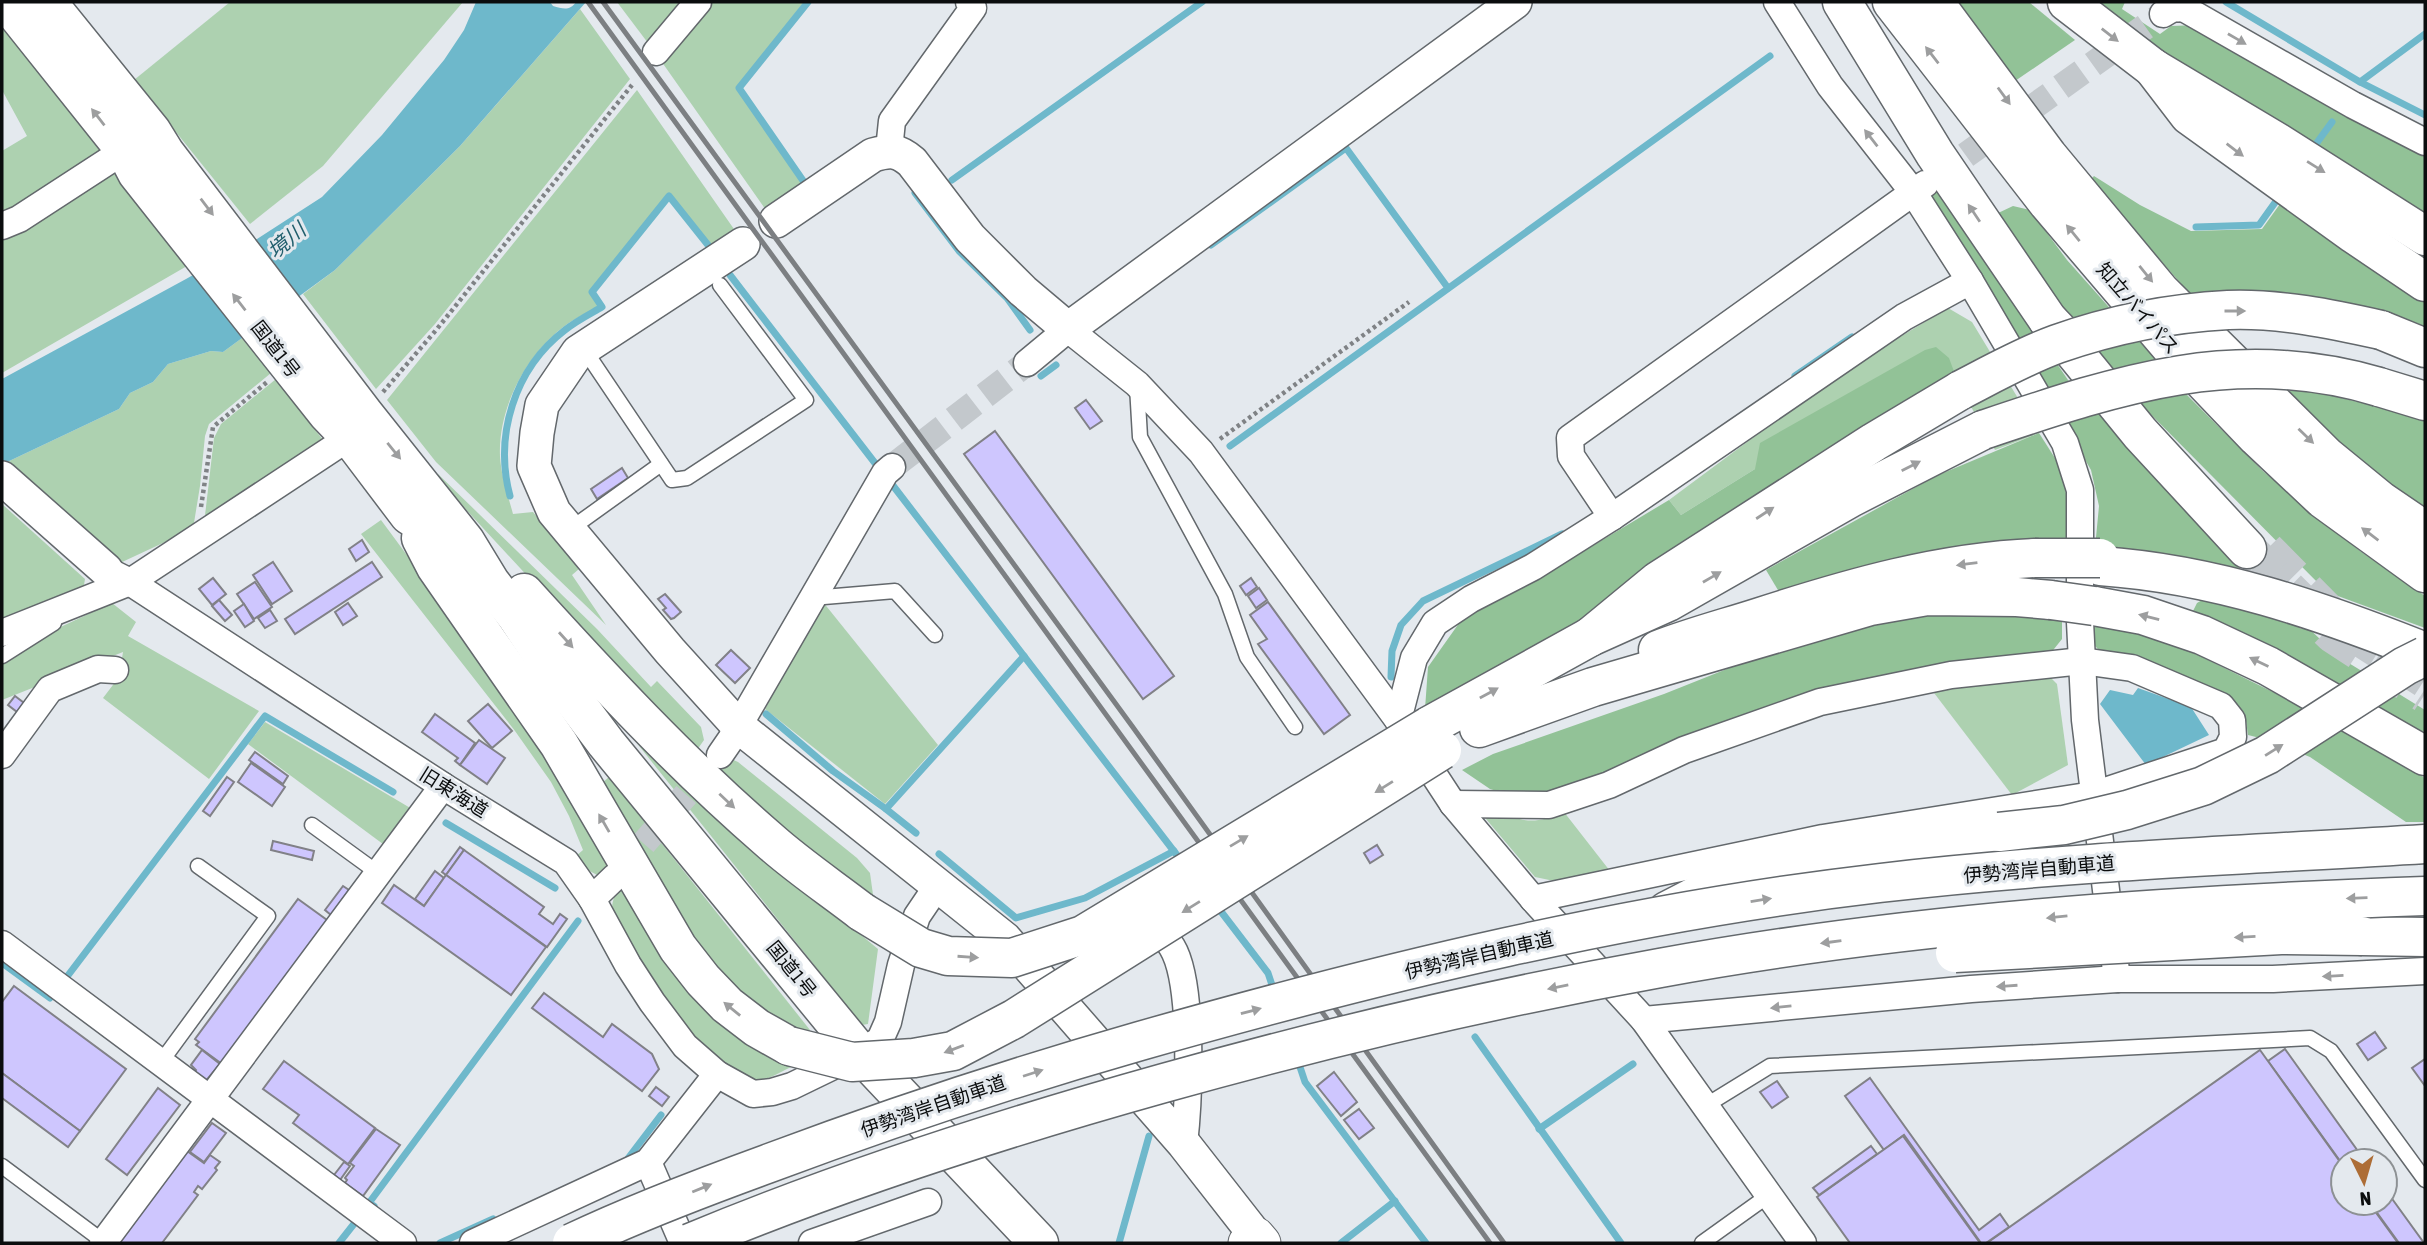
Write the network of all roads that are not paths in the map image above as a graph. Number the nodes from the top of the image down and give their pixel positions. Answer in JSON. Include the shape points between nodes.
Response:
{"nodes":[{"id":1,"x":7,"y":2,"type":"edge"},
{"id":2,"x":47,"y":2,"type":"edge"},
{"id":3,"x":698,"y":2,"type":"edge"},
{"id":4,"x":969,"y":2,"type":"edge"},
{"id":5,"x":1515,"y":2,"type":"edge"},
{"id":6,"x":1777,"y":2,"type":"edge"},
{"id":7,"x":1842,"y":2,"type":"edge"},
{"id":8,"x":1892,"y":2,"type":"edge"},
{"id":9,"x":1934,"y":2,"type":"edge"},
{"id":10,"x":2067,"y":2,"type":"edge"},
{"id":11,"x":2174,"y":6,"type":"edge"},
{"id":12,"x":656,"y":52,"type":"dead end"},
{"id":13,"x":2153,"y":68,"type":"junction"},
{"id":14,"x":2425,"y":142,"type":"edge"},
{"id":15,"x":889,"y":150,"type":"junction"},
{"id":16,"x":145,"y":152,"type":"junction"},
{"id":17,"x":1919,"y":188,"type":"junction"},
{"id":18,"x":776,"y":221,"type":"dead end"},
{"id":19,"x":2,"y":226,"type":"edge"},
{"id":20,"x":2425,"y":236,"type":"edge"},
{"id":21,"x":743,"y":244,"type":"dead end"},
{"id":22,"x":1970,"y":282,"type":"junction"},
{"id":23,"x":2425,"y":282,"type":"edge"},
{"id":24,"x":720,"y":285,"type":"dead end"},
{"id":25,"x":1068,"y":329,"type":"junction"},
{"id":26,"x":584,"y":348,"type":"junction"},
{"id":27,"x":2425,"y":348,"type":"edge"},
{"id":28,"x":1027,"y":363,"type":"tunnel mouth"},
{"id":29,"x":1137,"y":384,"type":"junction"},
{"id":30,"x":2425,"y":401,"type":"edge"},
{"id":31,"x":348,"y":415,"type":"junction"},
{"id":32,"x":661,"y":464,"type":"junction"},
{"id":33,"x":892,"y":467,"type":"tunnel mouth"},
{"id":34,"x":2,"y":478,"type":"edge"},
{"id":35,"x":409,"y":515,"type":"junction"},
{"id":36,"x":1612,"y":517,"type":"junction"},
{"id":37,"x":569,"y":530,"type":"junction"},
{"id":38,"x":2425,"y":531,"type":"edge"},
{"id":39,"x":466,"y":541,"type":"junction"},
{"id":40,"x":2256,"y":550,"type":"tunnel mouth"},
{"id":41,"x":2100,"y":562,"type":"junction"},
{"id":42,"x":2425,"y":573,"type":"edge"},
{"id":43,"x":114,"y":581,"type":"junction"},
{"id":44,"x":813,"y":597,"type":"junction"},
{"id":45,"x":2,"y":633,"type":"edge"},
{"id":46,"x":935,"y":635,"type":"dead end"},
{"id":47,"x":1590,"y":637,"type":"junction"},
{"id":48,"x":2425,"y":639,"type":"edge"},
{"id":49,"x":2425,"y":654,"type":"edge"},
{"id":50,"x":2,"y":656,"type":"edge"},
{"id":51,"x":2082,"y":661,"type":"junction"},
{"id":52,"x":116,"y":670,"type":"dead end"},
{"id":53,"x":561,"y":682,"type":"junction"},
{"id":54,"x":738,"y":726,"type":"junction"},
{"id":55,"x":1295,"y":727,"type":"dead end"},
{"id":56,"x":1479,"y":728,"type":"junction"},
{"id":57,"x":1423,"y":732,"type":"junction"},
{"id":58,"x":2,"y":755,"type":"edge"},
{"id":59,"x":720,"y":755,"type":"tunnel mouth"},
{"id":60,"x":2425,"y":756,"type":"edge"},
{"id":61,"x":443,"y":786,"type":"junction"},
{"id":62,"x":2093,"y":795,"type":"junction"},
{"id":63,"x":1453,"y":804,"type":"junction"},
{"id":64,"x":312,"y":825,"type":"dead end"},
{"id":65,"x":2425,"y":844,"type":"edge"},
{"id":66,"x":198,"y":866,"type":"dead end"},
{"id":67,"x":379,"y":873,"type":"junction"},
{"id":68,"x":615,"y":877,"type":"tunnel mouth"},
{"id":69,"x":938,"y":886,"type":"junction"},
{"id":70,"x":2425,"y":896,"type":"edge"},
{"id":71,"x":592,"y":899,"type":"junction"},
{"id":72,"x":1534,"y":899,"type":"junction"},
{"id":73,"x":1649,"y":919,"type":"junction"},
{"id":74,"x":1913,"y":932,"type":"junction"},
{"id":75,"x":2425,"y":937,"type":"edge"},
{"id":76,"x":1005,"y":939,"type":"junction"},
{"id":77,"x":2,"y":944,"type":"edge"},
{"id":78,"x":2425,"y":971,"type":"edge"},
{"id":79,"x":2117,"y":979,"type":"junction"},
{"id":80,"x":1644,"y":1020,"type":"junction"},
{"id":81,"x":860,"y":1053,"type":"junction"},
{"id":82,"x":161,"y":1062,"type":"junction"},
{"id":83,"x":717,"y":1074,"type":"junction"},
{"id":84,"x":211,"y":1099,"type":"junction"},
{"id":85,"x":1705,"y":1106,"type":"junction"},
{"id":86,"x":1184,"y":1144,"type":"junction"},
{"id":87,"x":648,"y":1162,"type":"junction"},
{"id":88,"x":2,"y":1166,"type":"edge"},
{"id":89,"x":2425,"y":1180,"type":"edge"},
{"id":90,"x":1769,"y":1195,"type":"junction"},
{"id":91,"x":928,"y":1202,"type":"dead end"},
{"id":92,"x":1255,"y":1241,"type":"edge"},
{"id":93,"x":103,"y":1242,"type":"edge"},
{"id":94,"x":402,"y":1243,"type":"edge"},
{"id":95,"x":473,"y":1243,"type":"edge"},
{"id":96,"x":572,"y":1243,"type":"edge"},
{"id":97,"x":683,"y":1243,"type":"edge"},
{"id":98,"x":690,"y":1243,"type":"edge"},
{"id":99,"x":812,"y":1243,"type":"edge"},
{"id":100,"x":1039,"y":1243,"type":"edge"},
{"id":101,"x":1702,"y":1243,"type":"edge"},
{"id":102,"x":1803,"y":1243,"type":"edge"}],
"edges":[{"from":16,"to":1,"type":"highway","name":"国道1号","one_way":true},
{"from":2,"to":16,"type":"highway","name":"国道1号"},
{"from":3,"to":12,"type":"street"},
{"from":4,"to":15,"type":"street","via":[[973,8],[892,121]]},
{"from":5,"to":25,"type":"street"},
{"from":17,"to":6,"type":"street","one_way":true,"via":[[1830,86]]},
{"from":40,"to":7,"type":"highway","one_way":true,"via":[[2140,433],[2048,320],[1935,154]]},
{"from":42,"to":8,"type":"highway","name":"知立バイパス","one_way":true,"via":[[2323,499],[2169,345],[2048,202]]},
{"from":9,"to":38,"type":"highway","name":"知立バイパス","one_way":true,"via":[[2048,156],[2160,291],[2326,456]]},
{"from":10,"to":13,"type":"highway","one_way":true},
{"from":11,"to":14,"type":"street","one_way":true},
{"from":13,"to":20,"type":"highway","one_way":true},
{"from":13,"to":23,"type":"highway","one_way":true,"via":[[2189,115]]},
{"from":15,"to":18,"type":"street","via":[[873,155]]},
{"from":15,"to":25,"type":"street","via":[[901,152],[912,162],[971,238]]},
{"from":16,"to":19,"type":"street"},
{"from":16,"to":31,"type":"highway","name":"国道1号"},
{"from":17,"to":22,"type":"street"},
{"from":17,"to":36,"type":"street","via":[[1570,438],[1570,456]]},
{"from":21,"to":26,"type":"street"},
{"from":22,"to":36,"type":"street","via":[[1884,330]]},
{"from":22,"to":51,"type":"street","via":[[2065,443],[2080,490]]},
{"from":24,"to":32,"type":"lane","via":[[806,400],[687,478],[672,480]]},
{"from":25,"to":28,"type":"street"},
{"from":25,"to":29,"type":"street"},
{"from":26,"to":32,"type":"lane"},
{"from":26,"to":37,"type":"street","via":[[542,405],[534,466],[554,512]]},
{"from":47,"to":27,"type":"highway","one_way":true,"bridge":true,"via":[[1658,581],[1874,442],[1961,390],[2054,345],[2105,330],[2230,310],[2308,316],[2381,330]]},
{"from":29,"to":55,"type":"lane","via":[[1140,437],[1225,594],[1247,657]]},
{"from":29,"to":57,"type":"street","via":[[1201,452]]},
{"from":47,"to":30,"type":"highway","one_way":true,"bridge":true,"via":[[1668,602],[1852,497],[1983,430],[2112,388],[2211,370],[2259,369],[2352,379]]},
{"from":31,"to":35,"type":"highway","name":"国道1号"},
{"from":31,"to":39,"type":"highway","name":"国道1号","one_way":true},
{"from":31,"to":43,"type":"street","via":[[197,540]]},
{"from":32,"to":37,"type":"lane"},
{"from":33,"to":44,"type":"street"},
{"from":34,"to":43,"type":"street","name":"旧東海道"},
{"from":35,"to":53,"type":"highway","name":"国道1号","via":[[422,523]]},
{"from":57,"to":35,"type":"highway","one_way":true,"bridge":true,"via":[[1014,1019],[953,1051],[852,1062],[789,1046],[757,1028],[703,981],[678,948],[559,744],[436,567]]},
{"from":36,"to":57,"type":"street","via":[[1435,623],[1415,658]]},
{"from":37,"to":54,"type":"street"},
{"from":39,"to":53,"type":"highway","name":"国道1号"},
{"from":39,"to":57,"type":"highway","one_way":true,"bridge":true,"via":[[514,582],[605,682],[770,841],[862,912],[920,948],[948,956],[1012,958],[1083,935]]},
{"from":41,"to":48,"type":"highway","via":[[2208,569],[2259,581]]},
{"from":41,"to":49,"type":"highway","via":[[2206,579],[2291,603]]},
{"from":41,"to":56,"type":"highway","one_way":true,"via":[[2064,565],[2045,557],[2009,559],[1939,568],[1842,590],[1666,647]]},
{"from":43,"to":45,"type":"street"},
{"from":43,"to":50,"type":"lane"},
{"from":43,"to":61,"type":"street","name":"旧東海道"},
{"from":44,"to":46,"type":"lane","via":[[895,591]]},
{"from":44,"to":54,"type":"street"},
{"from":57,"to":47,"type":"highway","one_way":true},
{"from":73,"to":49,"type":"highway","one_way":true,"bridge":true,"via":[[1734,877],[2064,825],[2203,786],[2267,755]]},
{"from":51,"to":62,"type":"street"},
{"from":51,"to":62,"type":"street","via":[[2132,668],[2221,706],[2232,720],[2233,737],[2226,751]]},
{"from":51,"to":63,"type":"street","via":[[1951,676],[1820,702],[1684,750],[1609,785],[1549,806]]},
{"from":52,"to":58,"type":"street","via":[[98,669],[50,689]]},
{"from":53,"to":81,"type":"highway","name":"国道1号"},
{"from":54,"to":59,"type":"street"},
{"from":54,"to":69,"type":"street"},
{"from":56,"to":57,"type":"highway"},
{"from":60,"to":56,"type":"highway","one_way":true,"bridge":true,"via":[[2268,666],[2202,635],[2143,615],[2051,600],[1927,596],[1870,606],[1593,687]]},
{"from":57,"to":63,"type":"street"},
{"from":61,"to":67,"type":"street"},
{"from":61,"to":71,"type":"street","name":"旧東海道","via":[[566,862]]},
{"from":62,"to":72,"type":"street","via":[[1823,838]]},
{"from":62,"to":79,"type":"street"},
{"from":63,"to":72,"type":"street"},
{"from":64,"to":67,"type":"lane"},
{"from":73,"to":65,"type":"highway","name":"伊勢湾岸自動車道","one_way":true,"bridge":true,"via":[[1882,883],[2201,855]]},
{"from":66,"to":82,"type":"lane","via":[[268,916]]},
{"from":67,"to":84,"type":"street"},
{"from":68,"to":71,"type":"street"},
{"from":69,"to":76,"type":"street"},
{"from":69,"to":81,"type":"street","name":"旧東海道","via":[[917,916],[880,1040]]},
{"from":70,"to":74,"type":"highway","one_way":true,"bridge":true,"via":[[2106,912]]},
{"from":71,"to":83,"type":"street","name":"旧東海道","via":[[652,1002],[685,1046]]},
{"from":72,"to":80,"type":"street"},
{"from":96,"to":73,"type":"highway","name":"伊勢湾岸自動車道","one_way":true,"bridge":true,"via":[[808,1149],[1047,1068],[1359,982]]},
{"from":75,"to":74,"type":"highway","one_way":true,"bridge":true,"via":[[2281,935],[1952,953]]},
{"from":74,"to":98,"type":"highway","one_way":true,"bridge":true,"via":[[1663,967],[1384,1025],[1085,1105],[966,1142],[858,1177]]},
{"from":76,"to":86,"type":"street"},
{"from":76,"to":86,"type":"street","via":[[1073,921],[1125,893],[1173,948],[1186,993],[1188,1110]]},
{"from":77,"to":82,"type":"street"},
{"from":78,"to":79,"type":"street","one_way":true,"via":[[2273,979]]},
{"from":79,"to":80,"type":"street","one_way":true},
{"from":80,"to":85,"type":"street"},
{"from":81,"to":83,"type":"street","name":"旧東海道","via":[[772,1092],[753,1094]]},
{"from":81,"to":100,"type":"highway","name":"国道1号"},
{"from":82,"to":84,"type":"street"},
{"from":83,"to":87,"type":"street"},
{"from":84,"to":93,"type":"street"},
{"from":84,"to":94,"type":"street"},
{"from":85,"to":89,"type":"lane","via":[[1770,1066],[2310,1038],[2331,1051]]},
{"from":85,"to":90,"type":"street"},
{"from":86,"to":92,"type":"street"},
{"from":87,"to":95,"type":"street"},
{"from":87,"to":97,"type":"street"},
{"from":88,"to":93,"type":"lane"},
{"from":90,"to":101,"type":"lane"},
{"from":90,"to":102,"type":"street"},
{"from":91,"to":99,"type":"street"}]}
